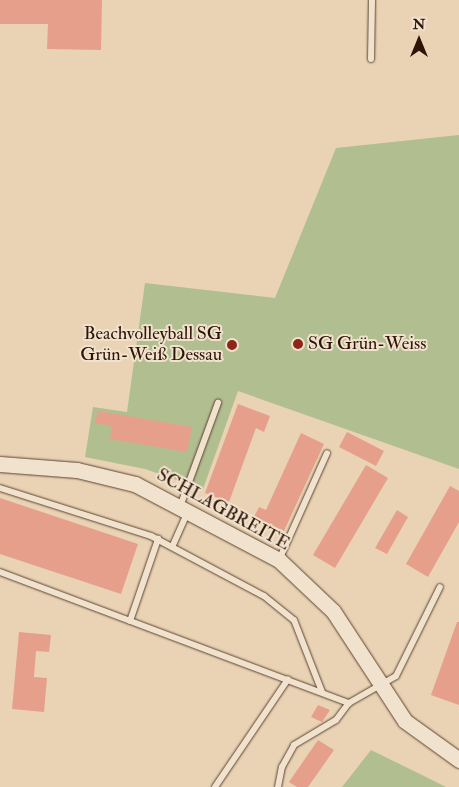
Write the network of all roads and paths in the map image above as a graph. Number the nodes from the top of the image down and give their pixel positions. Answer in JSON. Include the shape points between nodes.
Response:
{"nodes":[{"id":1,"x":372,"y":0,"type":"edge"},
{"id":2,"x":372,"y":60,"type":"dead end"},
{"id":3,"x":218,"y":403,"type":"dead end"},
{"id":4,"x":327,"y":453,"type":"dead end"},
{"id":5,"x":0,"y":464,"type":"edge"},
{"id":6,"x":0,"y":488,"type":"edge"},
{"id":7,"x":185,"y":507,"type":"junction"},
{"id":8,"x":158,"y":539,"type":"junction"},
{"id":9,"x":173,"y":545,"type":"junction"},
{"id":10,"x":279,"y":560,"type":"junction"},
{"id":11,"x":0,"y":572,"type":"edge"},
{"id":12,"x":440,"y":587,"type":"dead end"},
{"id":13,"x":130,"y":622,"type":"junction"},
{"id":14,"x":288,"y":678,"type":"junction"},
{"id":15,"x":378,"y":687,"type":"junction"},
{"id":16,"x":322,"y":692,"type":"junction"},
{"id":17,"x":349,"y":704,"type":"junction"},
{"id":18,"x":459,"y":760,"type":"edge"},
{"id":19,"x":216,"y":787,"type":"edge"},
{"id":20,"x":278,"y":787,"type":"edge"}],
"edges":[{"from":1,"to":2,"type":"lane"},
{"from":3,"to":7,"type":"lane"},
{"from":4,"to":10,"type":"lane"},
{"from":5,"to":7,"type":"street","name":"SCHLAGBREITE","via":[[99,474]]},
{"from":6,"to":8,"type":"lane"},
{"from":7,"to":9,"type":"lane"},
{"from":7,"to":10,"type":"street","name":"SCHLAGBREITE"},
{"from":8,"to":9,"type":"lane"},
{"from":8,"to":13,"type":"lane"},
{"from":9,"to":16,"type":"lane","via":[[289,612]]},
{"from":10,"to":15,"type":"street","name":"SCHLAGBREITE","via":[[327,604]]},
{"from":11,"to":13,"type":"lane"},
{"from":12,"to":15,"type":"lane","via":[[396,676]]},
{"from":13,"to":14,"type":"lane"},
{"from":14,"to":16,"type":"lane"},
{"from":14,"to":19,"type":"lane"},
{"from":15,"to":17,"type":"lane"},
{"from":15,"to":18,"type":"street","name":"SCHLAGBREITE","via":[[413,729]]},
{"from":16,"to":17,"type":"lane"},
{"from":17,"to":20,"type":"lane","via":[[336,720],[294,745],[282,767]]}]}
